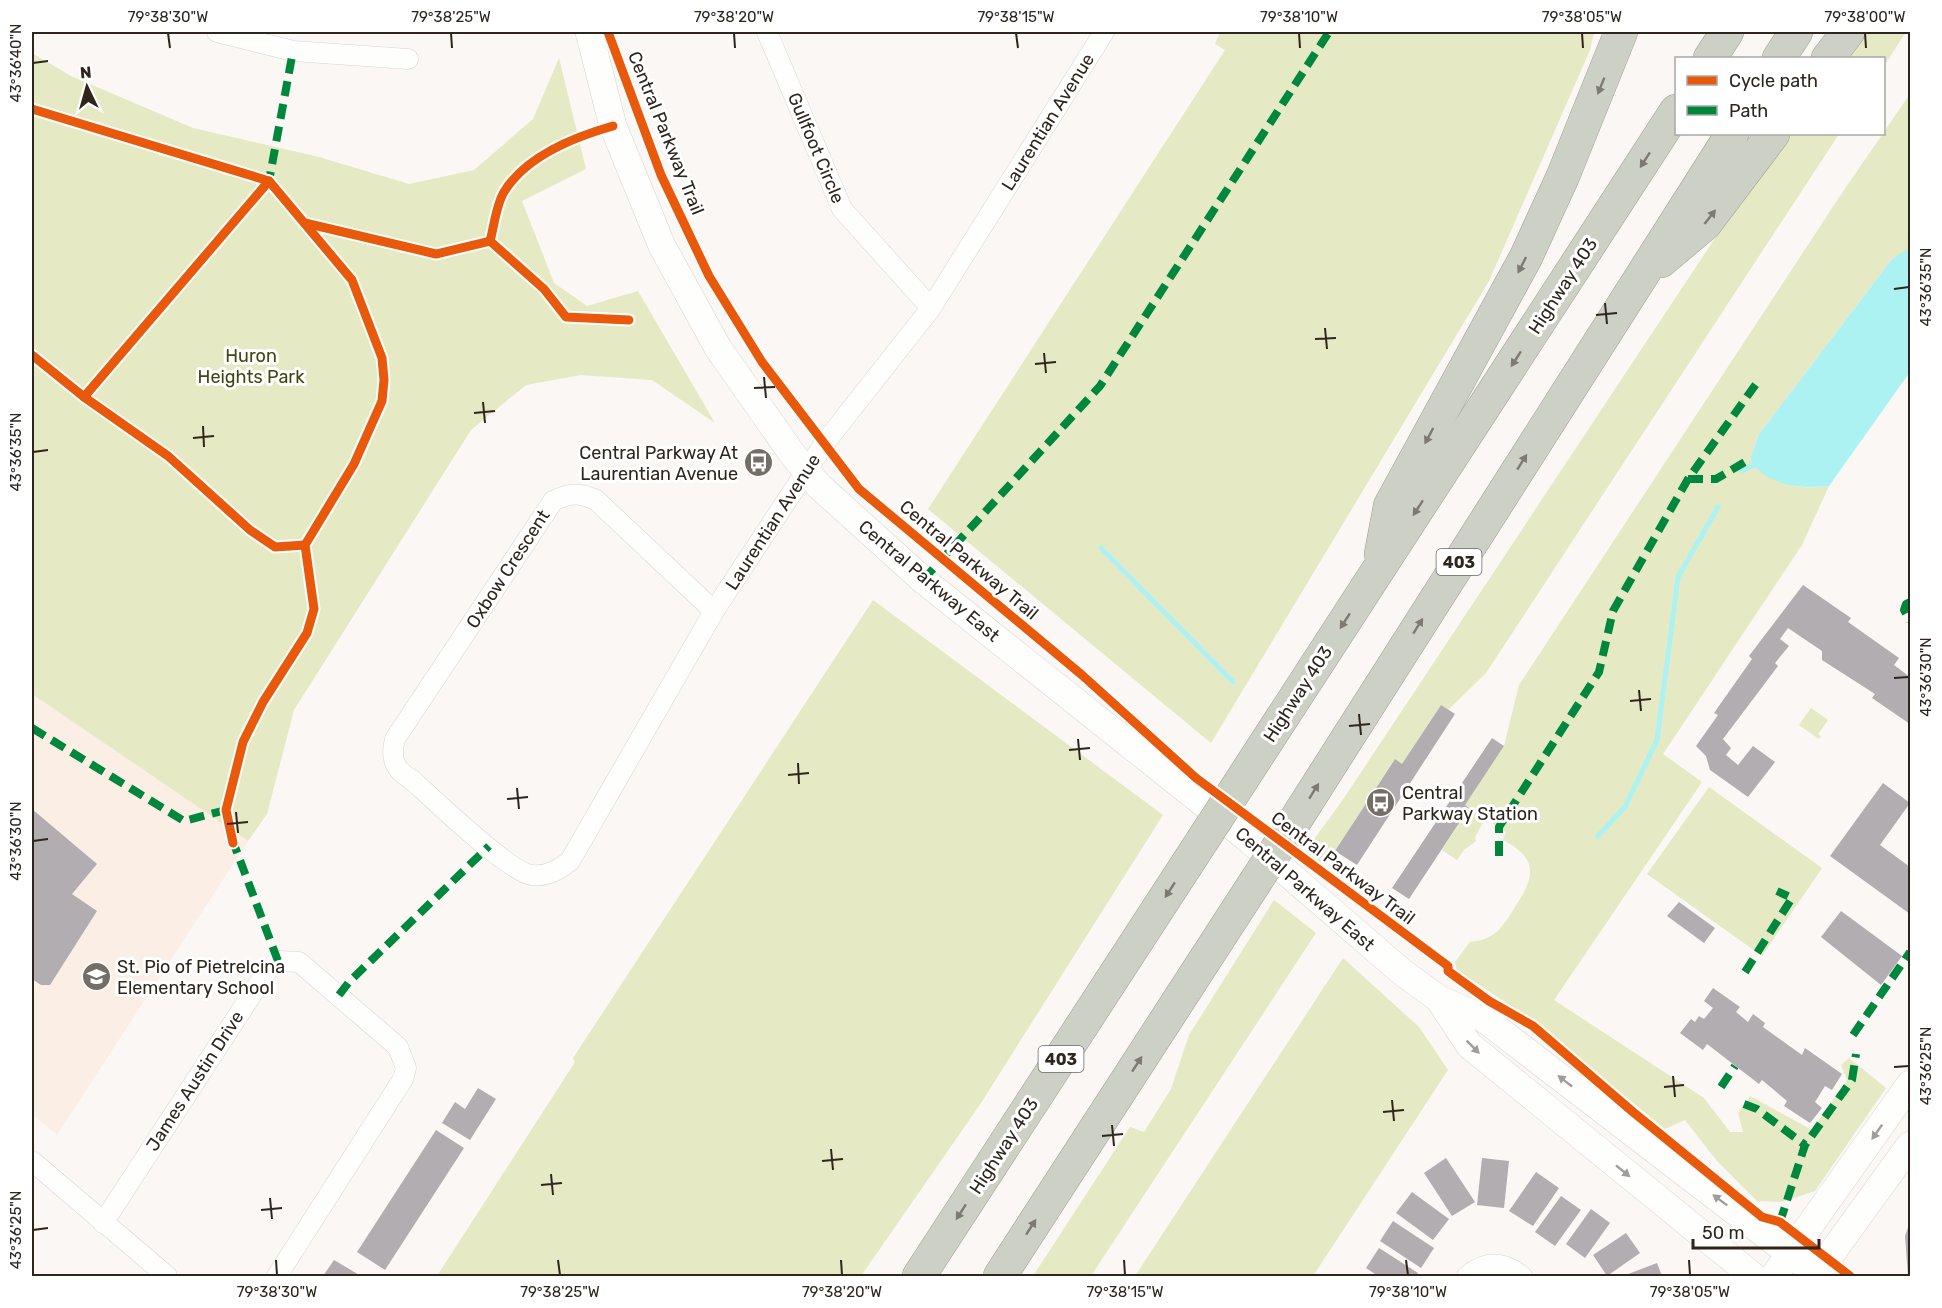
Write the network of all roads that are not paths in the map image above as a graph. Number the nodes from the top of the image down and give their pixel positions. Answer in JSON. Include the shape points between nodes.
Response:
{"nodes":[{"id":1,"x":217,"y":32,"type":"edge"},
{"id":2,"x":589,"y":32,"type":"edge"},
{"id":3,"x":771,"y":32,"type":"edge"},
{"id":4,"x":1104,"y":32,"type":"edge"},
{"id":5,"x":1621,"y":32,"type":"edge"},
{"id":6,"x":1727,"y":32,"type":"edge"},
{"id":7,"x":1796,"y":32,"type":"edge"},
{"id":8,"x":1848,"y":32,"type":"edge"},
{"id":9,"x":1711,"y":57,"type":"edge"},
{"id":10,"x":1780,"y":57,"type":"edge"},
{"id":11,"x":1829,"y":57,"type":"edge"},
{"id":12,"x":408,"y":59,"type":"dead end"},
{"id":13,"x":1675,"y":114,"type":"edge"},
{"id":14,"x":1731,"y":135,"type":"edge"},
{"id":15,"x":1772,"y":135,"type":"edge"},
{"id":16,"x":1635,"y":284,"type":"junction"},
{"id":17,"x":931,"y":308,"type":"junction"},
{"id":18,"x":807,"y":471,"type":"junction"},
{"id":19,"x":1377,"y":572,"type":"junction"},
{"id":20,"x":714,"y":611,"type":"junction"},
{"id":21,"x":411,"y":779,"type":"joint"},
{"id":22,"x":1439,"y":999,"type":"junction"},
{"id":23,"x":1911,"y":1084,"type":"edge"},
{"id":24,"x":1911,"y":1145,"type":"edge"},
{"id":25,"x":32,"y":1161,"type":"edge"},
{"id":26,"x":103,"y":1223,"type":"junction"},
{"id":27,"x":1790,"y":1255,"type":"junction"},
{"id":28,"x":167,"y":1276,"type":"edge"},
{"id":29,"x":277,"y":1276,"type":"edge"},
{"id":30,"x":920,"y":1276,"type":"edge"},
{"id":31,"x":1000,"y":1276,"type":"edge"},
{"id":32,"x":1467,"y":1276,"type":"edge"},
{"id":33,"x":1522,"y":1276,"type":"edge"},
{"id":34,"x":1753,"y":1276,"type":"edge"},
{"id":35,"x":1774,"y":1276,"type":"edge"},
{"id":36,"x":1817,"y":1276,"type":"edge"}],
"edges":[{"from":1,"to":12,"type":"street","via":[[293,51]]},
{"from":2,"to":18,"type":"street","name":"Central Parkway East","via":[[613,126],[662,246],[718,348]]},
{"from":3,"to":17,"type":"street","name":"Gullfoot Circle","via":[[842,209]]},
{"from":4,"to":17,"type":"street","name":"Laurentian Avenue"},
{"from":5,"to":19,"type":"highway","one_way":true,"via":[[1568,166],[1526,257],[1390,506]]},
{"from":6,"to":9,"type":"highway"},
{"from":7,"to":10,"type":"highway"},
{"from":8,"to":11,"type":"highway"},
{"from":13,"to":19,"type":"highway","name":"Highway 403","number":"403","one_way":true},
{"from":14,"to":16,"type":"highway","number":"403"},
{"from":16,"to":15,"type":"highway","one_way":true,"via":[[1705,224]]},
{"from":31,"to":16,"type":"highway","number":"403","one_way":true,"bridge":true},
{"from":17,"to":18,"type":"street","name":"Laurentian Avenue"},
{"from":18,"to":20,"type":"street","name":"Laurentian Avenue"},
{"from":18,"to":22,"type":"street","name":"Central Parkway East","via":[[923,580],[1239,832]]},
{"from":19,"to":30,"type":"highway","name":"Highway 403","number":"403","one_way":true,"bridge":true},
{"from":20,"to":21,"type":"street","name":"Laurentian Avenue","via":[[570,861],[558,870],[544,875],[520,872]]},
{"from":20,"to":21,"type":"street","name":"Oxbow Crescent","via":[[596,500],[584,494],[567,494],[553,501],[395,739],[394,764]]},
{"from":27,"to":22,"type":"street","name":"Central Parkway East","one_way":true,"via":[[1483,1018]]},
{"from":22,"to":34,"type":"street","name":"Central Parkway East","one_way":true,"via":[[1469,1045]]},
{"from":23,"to":27,"type":"street","one_way":true},
{"from":24,"to":36,"type":"street"},
{"from":25,"to":26,"type":"street"},
{"from":26,"to":28,"type":"street"},
{"from":26,"to":29,"type":"street","name":"James Austin Drive","via":[[267,971],[278,961],[299,962],[398,1047],[406,1068],[403,1079]]},
{"from":27,"to":35,"type":"street"},
{"from":27,"to":36,"type":"street","name":"Central Parkway East"},
{"from":32,"to":33,"type":"street","via":[[1482,1265],[1499,1264]]}]}
